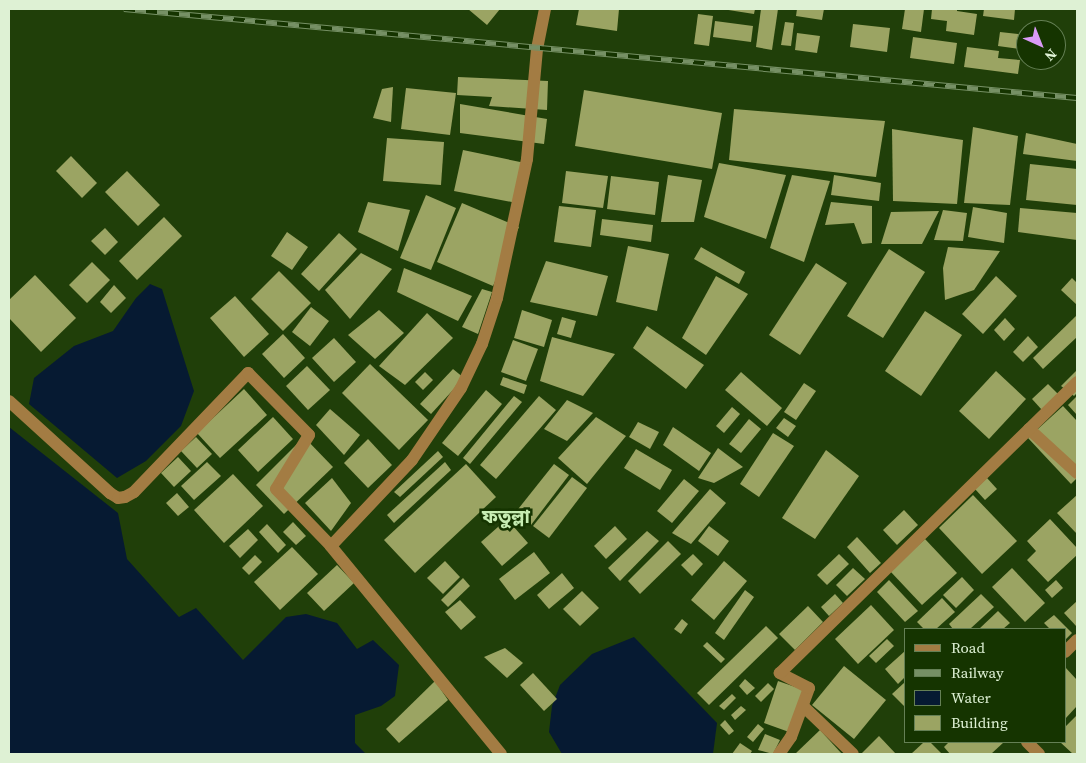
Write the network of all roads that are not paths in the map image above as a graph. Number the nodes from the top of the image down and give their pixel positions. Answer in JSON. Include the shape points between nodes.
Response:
{"nodes":[{"id":1,"x":545,"y":9,"type":"edge"},
{"id":2,"x":1077,"y":382,"type":"edge"},
{"id":3,"x":9,"y":401,"type":"edge"},
{"id":4,"x":1029,"y":429,"type":"junction"},
{"id":5,"x":1077,"y":473,"type":"edge"},
{"id":6,"x":331,"y":546,"type":"junction"},
{"id":7,"x":1077,"y":640,"type":"edge"},
{"id":8,"x":1066,"y":651,"type":"edge"},
{"id":9,"x":803,"y":706,"type":"junction"},
{"id":10,"x":1029,"y":743,"type":"edge"},
{"id":11,"x":501,"y":754,"type":"edge"},
{"id":12,"x":780,"y":754,"type":"edge"},
{"id":13,"x":852,"y":754,"type":"edge"},
{"id":14,"x":1038,"y":754,"type":"edge"}],
"edges":[{"from":1,"to":6,"type":"street","via":[[537,49],[527,159],[497,298],[482,344],[461,388],[412,460]]},
{"from":2,"to":4,"type":"street"},
{"from":3,"to":6,"type":"street","via":[[118,498],[134,492],[248,374],[309,435],[276,489]]},
{"from":4,"to":5,"type":"street"},
{"from":4,"to":9,"type":"street","via":[[780,673],[809,688]]},
{"from":6,"to":11,"type":"street"},
{"from":7,"to":8,"type":"street"},
{"from":9,"to":12,"type":"street","via":[[791,737]]},
{"from":9,"to":13,"type":"street"},
{"from":10,"to":14,"type":"street"}]}
